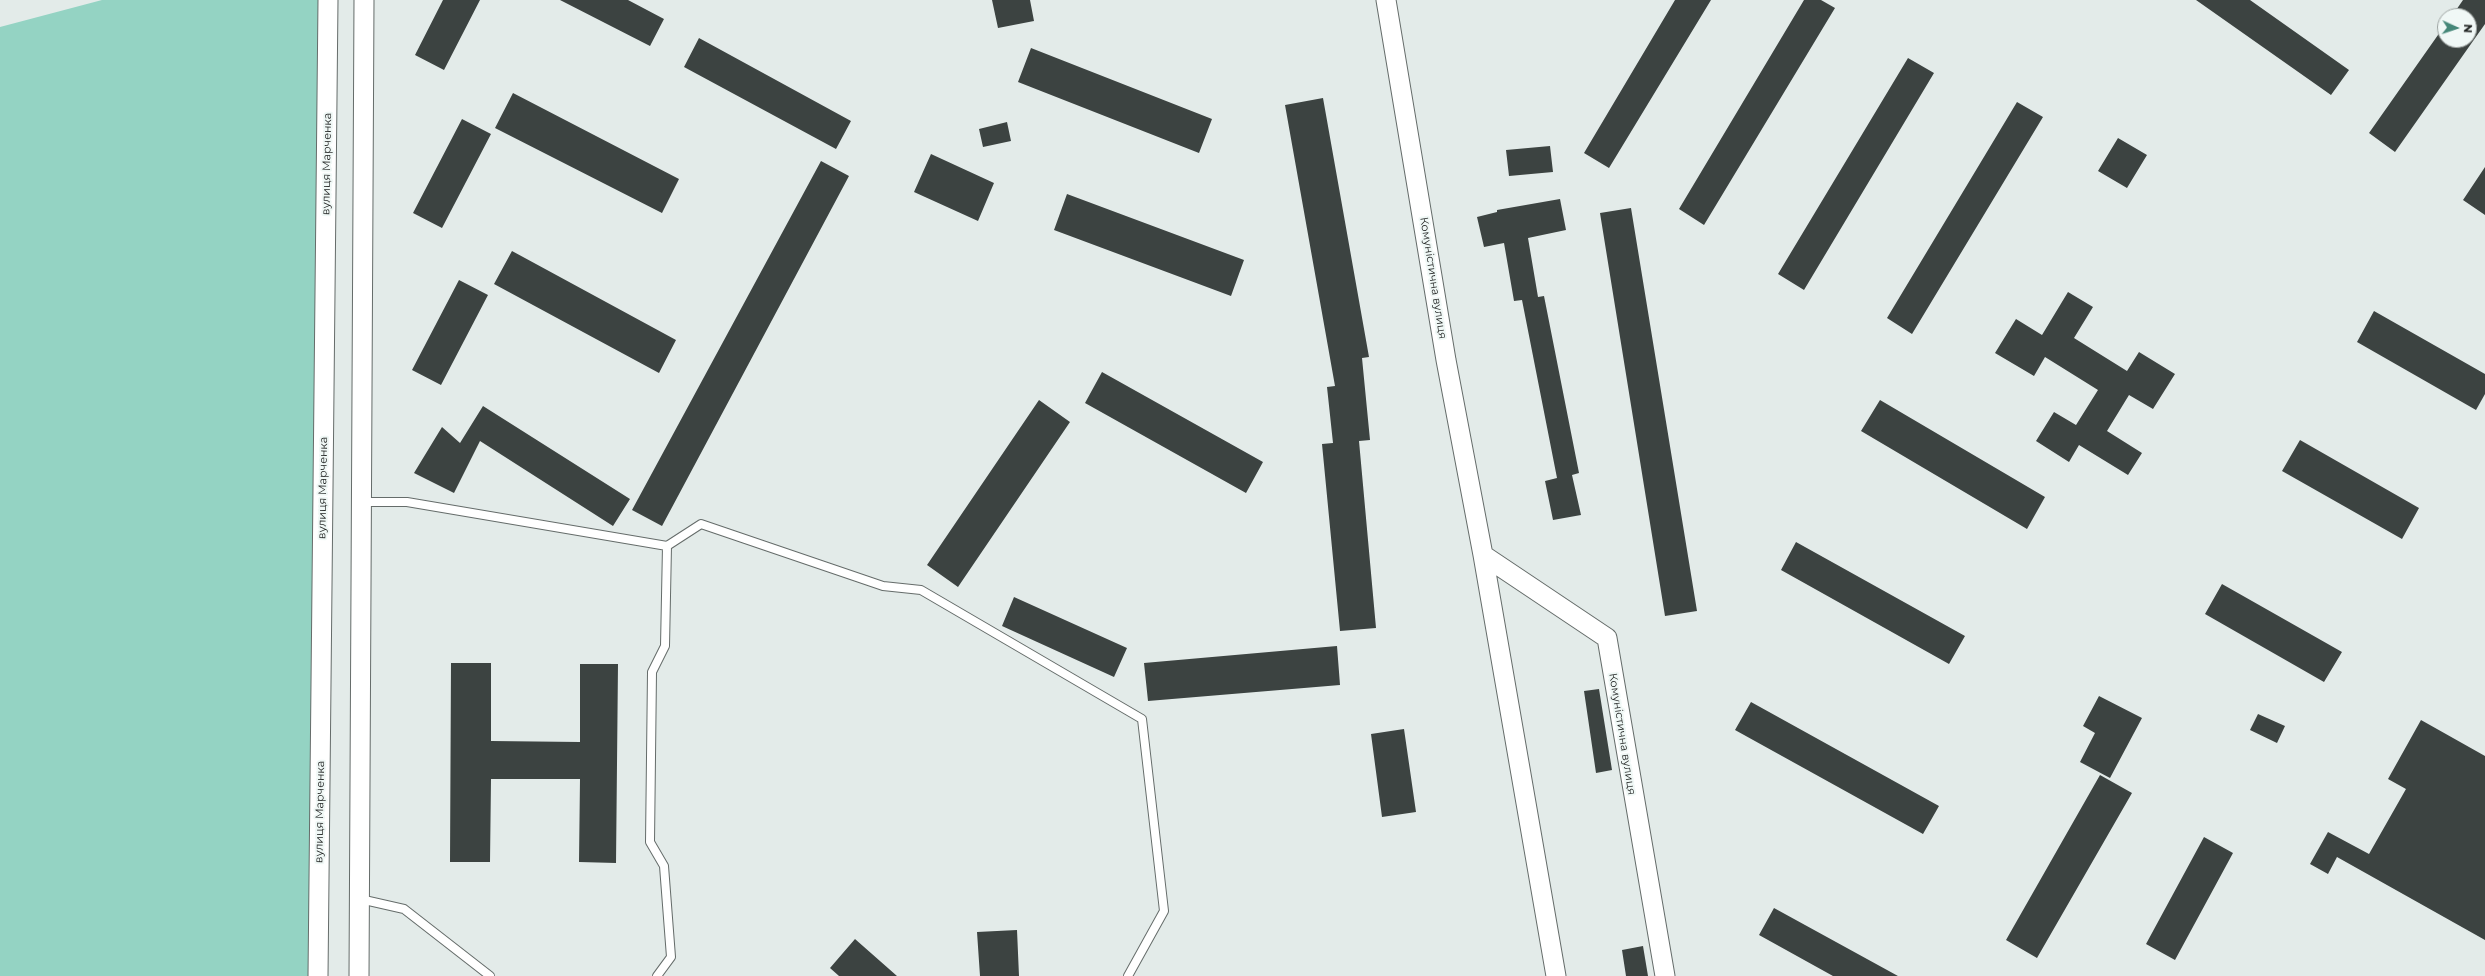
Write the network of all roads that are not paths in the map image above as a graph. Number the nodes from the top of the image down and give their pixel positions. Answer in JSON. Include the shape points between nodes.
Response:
{"nodes":[{"id":1,"x":328,"y":0,"type":"edge"},
{"id":2,"x":364,"y":0,"type":"edge"},
{"id":3,"x":1386,"y":0,"type":"edge"},
{"id":4,"x":362,"y":502,"type":"junction"},
{"id":5,"x":667,"y":546,"type":"junction"},
{"id":6,"x":1483,"y":555,"type":"junction"},
{"id":7,"x":360,"y":899,"type":"junction"},
{"id":8,"x":318,"y":976,"type":"edge"},
{"id":9,"x":360,"y":976,"type":"edge"},
{"id":10,"x":490,"y":976,"type":"edge"},
{"id":11,"x":657,"y":976,"type":"edge"},
{"id":12,"x":1128,"y":976,"type":"edge"},
{"id":13,"x":1556,"y":976,"type":"edge"},
{"id":14,"x":1665,"y":976,"type":"edge"}],
"edges":[{"from":1,"to":8,"type":"street","name":"вулиця Марченка"},
{"from":2,"to":4,"type":"street"},
{"from":3,"to":6,"type":"street","name":"Комуністична вулиця","via":[[1446,360]]},
{"from":4,"to":5,"type":"lane","via":[[406,502]]},
{"from":4,"to":7,"type":"street"},
{"from":5,"to":11,"type":"lane","via":[[665,646],[652,672],[650,842],[664,866],[671,957]]},
{"from":5,"to":12,"type":"lane","via":[[701,524],[883,586],[921,590],[1142,719],[1164,911]]},
{"from":6,"to":13,"type":"street","name":"Комуністична вулиця"},
{"from":6,"to":14,"type":"street","name":"Комуністична вулиця","via":[[1607,638]]},
{"from":7,"to":9,"type":"street"},
{"from":7,"to":10,"type":"lane","via":[[404,909]]}]}
